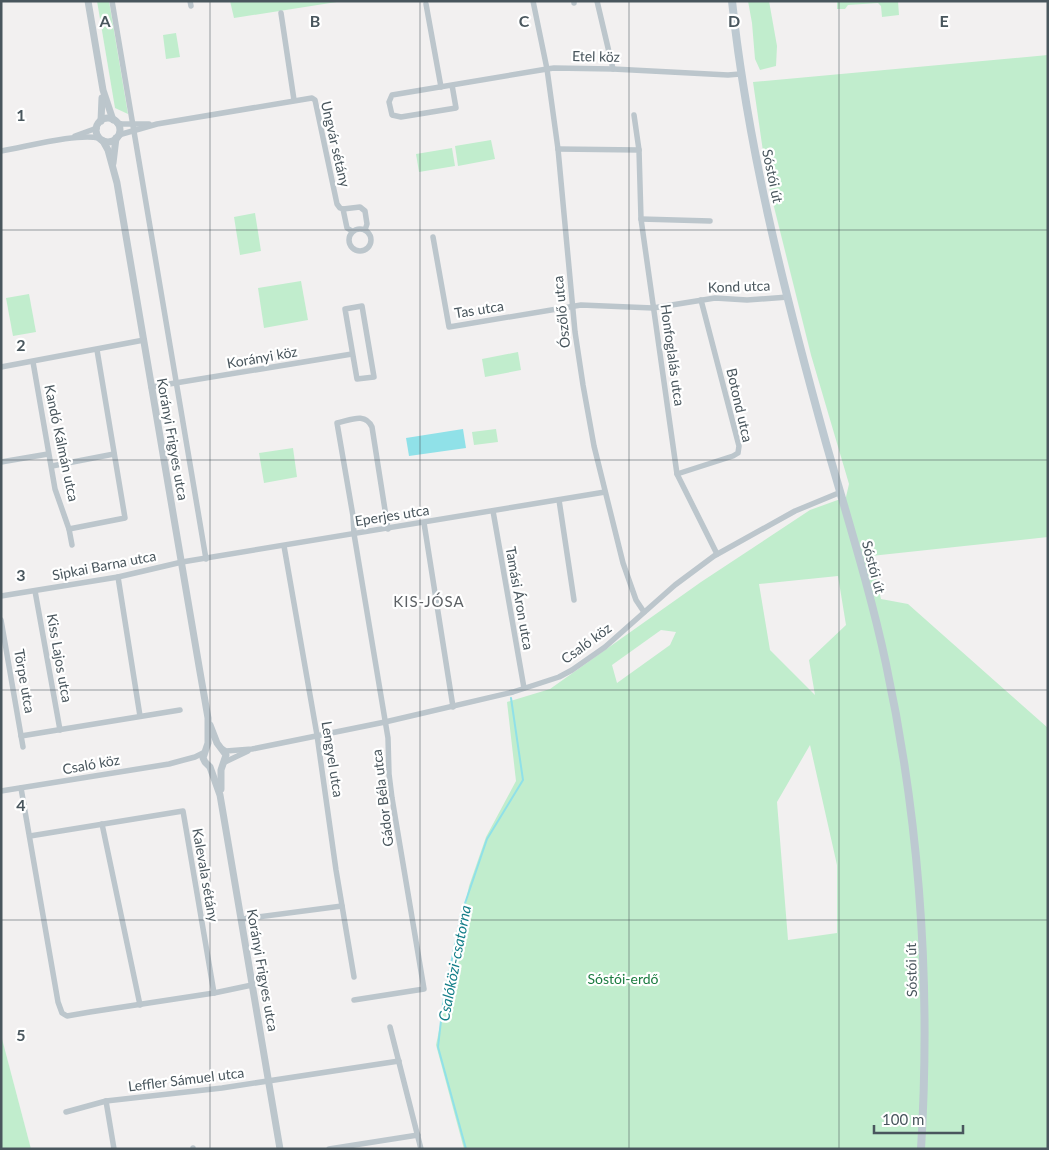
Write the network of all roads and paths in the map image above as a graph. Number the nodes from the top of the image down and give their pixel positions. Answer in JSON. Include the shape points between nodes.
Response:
{"nodes":[{"id":1,"x":88,"y":1,"type":"edge"},
{"id":2,"x":112,"y":1,"type":"edge"},
{"id":3,"x":534,"y":1,"type":"edge"},
{"id":4,"x":598,"y":1,"type":"edge"},
{"id":5,"x":732,"y":1,"type":"edge"},
{"id":6,"x":426,"y":4,"type":"dead end"},
{"id":7,"x":281,"y":13,"type":"dead end"},
{"id":8,"x":547,"y":69,"type":"junction"},
{"id":9,"x":613,"y":69,"type":"junction"},
{"id":10,"x":740,"y":74,"type":"junction"},
{"id":11,"x":452,"y":85,"type":"junction"},
{"id":12,"x":441,"y":87,"type":"junction"},
{"id":13,"x":102,"y":90,"type":"junction"},
{"id":14,"x":294,"y":100,"type":"junction"},
{"id":15,"x":634,"y":115,"type":"dead end"},
{"id":16,"x":102,"y":121,"type":"junction"},
{"id":17,"x":115,"y":121,"type":"junction"},
{"id":18,"x":97,"y":128,"type":"junction"},
{"id":19,"x":133,"y":128,"type":"junction"},
{"id":20,"x":116,"y":138,"type":"junction"},
{"id":21,"x":63,"y":139,"type":"junction"},
{"id":22,"x":101,"y":139,"type":"junction"},
{"id":23,"x":558,"y":149,"type":"junction"},
{"id":24,"x":639,"y":150,"type":"junction"},
{"id":25,"x":1,"y":151,"type":"edge"},
{"id":26,"x":113,"y":166,"type":"junction"},
{"id":27,"x":343,"y":209,"type":"junction"},
{"id":28,"x":642,"y":219,"type":"junction"},
{"id":29,"x":710,"y":221,"type":"dead end"},
{"id":30,"x":365,"y":230,"type":"junction"},
{"id":31,"x":352,"y":232,"type":"junction"},
{"id":32,"x":433,"y":237,"type":"dead end"},
{"id":33,"x":788,"y":297,"type":"junction"},
{"id":34,"x":701,"y":300,"type":"junction"},
{"id":35,"x":573,"y":307,"type":"junction"},
{"id":36,"x":654,"y":308,"type":"junction"},
{"id":37,"x":144,"y":340,"type":"junction"},
{"id":38,"x":97,"y":350,"type":"junction"},
{"id":39,"x":352,"y":354,"type":"junction"},
{"id":40,"x":33,"y":362,"type":"junction"},
{"id":41,"x":1,"y":367,"type":"edge"},
{"id":42,"x":176,"y":383,"type":"junction"},
{"id":43,"x":151,"y":387,"type":"junction"},
{"id":44,"x":48,"y":454,"type":"junction"},
{"id":45,"x":114,"y":454,"type":"junction"},
{"id":46,"x":1,"y":462,"type":"edge"},
{"id":47,"x":52,"y":466,"type":"junction"},
{"id":48,"x":676,"y":474,"type":"junction"},
{"id":49,"x":606,"y":492,"type":"junction"},
{"id":50,"x":841,"y":492,"type":"junction"},
{"id":51,"x":559,"y":500,"type":"junction"},
{"id":52,"x":493,"y":511,"type":"junction"},
{"id":53,"x":424,"y":523,"type":"junction"},
{"id":54,"x":69,"y":529,"type":"junction"},
{"id":55,"x":388,"y":529,"type":"junction"},
{"id":56,"x":354,"y":534,"type":"junction"},
{"id":57,"x":72,"y":545,"type":"dead end"},
{"id":58,"x":284,"y":546,"type":"junction"},
{"id":59,"x":717,"y":554,"type":"junction"},
{"id":60,"x":206,"y":559,"type":"junction"},
{"id":61,"x":182,"y":562,"type":"junction"},
{"id":62,"x":118,"y":577,"type":"junction"},
{"id":63,"x":35,"y":591,"type":"junction"},
{"id":64,"x":1,"y":596,"type":"edge"},
{"id":65,"x":574,"y":600,"type":"dead end"},
{"id":66,"x":644,"y":612,"type":"junction"},
{"id":67,"x":1,"y":620,"type":"edge"},
{"id":68,"x":524,"y":688,"type":"junction"},
{"id":69,"x":453,"y":706,"type":"junction"},
{"id":70,"x":180,"y":710,"type":"dead end"},
{"id":71,"x":140,"y":716,"type":"junction"},
{"id":72,"x":208,"y":718,"type":"junction"},
{"id":73,"x":385,"y":722,"type":"junction"},
{"id":74,"x":60,"y":730,"type":"junction"},
{"id":75,"x":317,"y":735,"type":"junction"},
{"id":76,"x":21,"y":736,"type":"junction"},
{"id":77,"x":23,"y":747,"type":"dead end"},
{"id":78,"x":221,"y":748,"type":"junction"},
{"id":79,"x":252,"y":749,"type":"junction"},
{"id":80,"x":206,"y":751,"type":"junction"},
{"id":81,"x":185,"y":760,"type":"junction"},
{"id":82,"x":224,"y":763,"type":"junction"},
{"id":83,"x":207,"y":765,"type":"junction"},
{"id":84,"x":21,"y":788,"type":"junction"},
{"id":85,"x":1,"y":792,"type":"edge"},
{"id":86,"x":220,"y":795,"type":"junction"},
{"id":87,"x":102,"y":824,"type":"junction"},
{"id":88,"x":30,"y":836,"type":"junction"},
{"id":89,"x":342,"y":906,"type":"junction"},
{"id":90,"x":242,"y":919,"type":"junction"},
{"id":91,"x":354,"y":977,"type":"dead end"},
{"id":92,"x":252,"y":985,"type":"junction"},
{"id":93,"x":214,"y":992,"type":"junction"},
{"id":94,"x":354,"y":1000,"type":"dead end"},
{"id":95,"x":140,"y":1005,"type":"junction"},
{"id":96,"x":390,"y":1027,"type":"dead end"},
{"id":97,"x":399,"y":1061,"type":"junction"},
{"id":98,"x":269,"y":1080,"type":"junction"},
{"id":99,"x":106,"y":1102,"type":"junction"},
{"id":100,"x":66,"y":1112,"type":"dead end"},
{"id":101,"x":418,"y":1135,"type":"junction"},
{"id":102,"x":114,"y":1149,"type":"edge"},
{"id":103,"x":280,"y":1149,"type":"edge"},
{"id":104,"x":329,"y":1149,"type":"edge"},
{"id":105,"x":421,"y":1149,"type":"edge"},
{"id":106,"x":921,"y":1149,"type":"edge"}],
"edges":[{"from":1,"to":13,"type":"street"},
{"from":2,"to":19,"type":"street","name":"Korányi Frigyes utca"},
{"from":3,"to":8,"type":"street","name":"Ószőlő utca"},
{"from":4,"to":9,"type":"street"},
{"from":5,"to":10,"type":"main road","name":"Sóstói út"},
{"from":6,"to":12,"type":"street"},
{"from":7,"to":14,"type":"street"},
{"from":8,"to":9,"type":"street","name":"Etel köz"},
{"from":8,"to":11,"type":"street","name":"Etel köz"},
{"from":8,"to":23,"type":"street","name":"Ószőlő utca"},
{"from":9,"to":10,"type":"street","name":"Etel köz"},
{"from":10,"to":33,"type":"main road","name":"Sóstói út"},
{"from":11,"to":12,"type":"street","name":"Etel köz"},
{"from":11,"to":12,"type":"street","name":"Etel köz","via":[[456,108],[401,117],[392,114],[389,102],[392,95]]},
{"from":13,"to":16,"type":"street"},
{"from":13,"to":17,"type":"street"},
{"from":14,"to":19,"type":"street"},
{"from":14,"to":27,"type":"street","name":"Ungvár sétány","via":[[315,100],[333,190],[337,204]]},
{"from":15,"to":24,"type":"street","name":"Honfoglalás utca"},
{"from":16,"to":17,"type":"street"},
{"from":16,"to":18,"type":"street"},
{"from":17,"to":19,"type":"street"},
{"from":17,"to":20,"type":"street","via":[[120,131]]},
{"from":18,"to":21,"type":"street"},
{"from":18,"to":22,"type":"street"},
{"from":19,"to":20,"type":"street"},
{"from":19,"to":42,"type":"street","name":"Korányi Frigyes utca"},
{"from":20,"to":22,"type":"street","via":[[110,142]]},
{"from":20,"to":26,"type":"street","name":"Korányi Frigyes utca"},
{"from":21,"to":22,"type":"street"},
{"from":21,"to":25,"type":"street"},
{"from":22,"to":26,"type":"street","name":"Korányi Frigyes utca"},
{"from":23,"to":24,"type":"street"},
{"from":23,"to":35,"type":"street","name":"Ószőlő utca"},
{"from":24,"to":28,"type":"street","name":"Honfoglalás utca"},
{"from":26,"to":37,"type":"street","name":"Korányi Frigyes utca"},
{"from":27,"to":30,"type":"street","name":"Ungvár sétány","via":[[360,207],[365,210]]},
{"from":27,"to":31,"type":"street","name":"Ungvár sétány"},
{"from":28,"to":29,"type":"street"},
{"from":28,"to":36,"type":"street","name":"Honfoglalás utca"},
{"from":30,"to":31,"type":"street","via":[[360,228]]},
{"from":30,"to":31,"type":"street","name":"Ungvár sétány","via":[[371,239],[364,251],[356,251],[350,246]]},
{"from":32,"to":35,"type":"street","name":"Tas utca","via":[[449,327]]},
{"from":33,"to":34,"type":"street","name":"Kond utca"},
{"from":33,"to":50,"type":"main road","name":"Sóstói út"},
{"from":34,"to":36,"type":"street","name":"Kond utca"},
{"from":34,"to":48,"type":"street","name":"Botond utca","via":[[739,446],[738,453]]},
{"from":35,"to":36,"type":"street","name":"Kond utca"},
{"from":35,"to":49,"type":"street","name":"Ószőlő utca","via":[[583,385]]},
{"from":36,"to":48,"type":"street","name":"Honfoglalás utca"},
{"from":37,"to":38,"type":"street"},
{"from":37,"to":43,"type":"street","name":"Korányi Frigyes utca"},
{"from":38,"to":40,"type":"street"},
{"from":38,"to":45,"type":"street"},
{"from":39,"to":39,"type":"street","via":[[357,380],[374,377],[362,306],[345,309]]},
{"from":39,"to":42,"type":"street","name":"Korányi köz"},
{"from":40,"to":41,"type":"street"},
{"from":40,"to":44,"type":"street","name":"Kandó Kálmán utca"},
{"from":42,"to":43,"type":"street","name":"Korányi köz"},
{"from":42,"to":60,"type":"street","name":"Korányi Frigyes utca"},
{"from":43,"to":61,"type":"street","name":"Korányi Frigyes utca"},
{"from":44,"to":46,"type":"street"},
{"from":44,"to":47,"type":"street","name":"Kandó Kálmán utca"},
{"from":45,"to":47,"type":"street"},
{"from":45,"to":54,"type":"street","via":[[125,518]]},
{"from":47,"to":54,"type":"street","name":"Kandó Kálmán utca","via":[[55,489]]},
{"from":48,"to":59,"type":"street","name":"Honfoglalás utca"},
{"from":49,"to":51,"type":"street","name":"Eperjes utca"},
{"from":49,"to":66,"type":"street","name":"Ószőlő utca","via":[[623,563],[636,600]]},
{"from":50,"to":59,"type":"street","name":"Csaló köz","via":[[795,511]]},
{"from":50,"to":106,"type":"main road","name":"Sóstói út","via":[[885,662],[898,722],[912,818],[924,966]]},
{"from":51,"to":52,"type":"street","name":"Eperjes utca"},
{"from":51,"to":65,"type":"street"},
{"from":52,"to":53,"type":"street","name":"Eperjes utca"},
{"from":52,"to":68,"type":"street","name":"Tamási Áron utca"},
{"from":53,"to":55,"type":"street","name":"Eperjes utca"},
{"from":53,"to":69,"type":"street"},
{"from":54,"to":57,"type":"street","name":"Kandó Kálmán utca"},
{"from":55,"to":56,"type":"street","name":"Eperjes utca"},
{"from":55,"to":56,"type":"street","name":"Gádor Béla utca","via":[[372,427],[363,418],[337,423]]},
{"from":56,"to":58,"type":"street","name":"Eperjes utca"},
{"from":56,"to":73,"type":"street","name":"Gádor Béla utca"},
{"from":58,"to":60,"type":"street","name":"Eperjes utca"},
{"from":58,"to":75,"type":"street","name":"Lengyel utca"},
{"from":59,"to":66,"type":"street","name":"Csaló köz"},
{"from":60,"to":61,"type":"street","name":"Eperjes utca"},
{"from":61,"to":62,"type":"street","name":"Sipkai Barna utca"},
{"from":61,"to":72,"type":"street","name":"Korányi Frigyes utca"},
{"from":62,"to":63,"type":"street","name":"Sipkai Barna utca"},
{"from":62,"to":71,"type":"street"},
{"from":63,"to":64,"type":"street","name":"Sipkai Barna utca"},
{"from":63,"to":74,"type":"street","name":"Kiss Lajos utca"},
{"from":66,"to":68,"type":"street","name":"Csaló köz","via":[[605,647],[572,670]]},
{"from":67,"to":76,"type":"street","name":"Törpe utca"},
{"from":68,"to":69,"type":"street","name":"Csaló köz"},
{"from":69,"to":73,"type":"street","name":"Csaló köz"},
{"from":70,"to":71,"type":"street"},
{"from":71,"to":74,"type":"street"},
{"from":72,"to":78,"type":"street","name":"Korányi Frigyes utca"},
{"from":72,"to":80,"type":"street","name":"Korányi Frigyes utca"},
{"from":73,"to":75,"type":"street","name":"Csaló köz"},
{"from":73,"to":94,"type":"street","name":"Gádor Béla utca","via":[[391,790],[424,989]]},
{"from":74,"to":76,"type":"street"},
{"from":75,"to":79,"type":"street","name":"Csaló köz"},
{"from":75,"to":89,"type":"street","name":"Lengyel utca"},
{"from":76,"to":77,"type":"street","name":"Törpe utca"},
{"from":78,"to":79,"type":"street","name":"Csaló köz"},
{"from":78,"to":80,"type":"street","via":[[214,746]]},
{"from":78,"to":82,"type":"street","name":"Korányi Frigyes utca","via":[[226,755]]},
{"from":79,"to":82,"type":"street","name":"Csaló köz"},
{"from":80,"to":81,"type":"street","name":"Csaló köz"},
{"from":80,"to":83,"type":"street","name":"Korányi Frigyes utca"},
{"from":81,"to":83,"type":"street","name":"Csaló köz"},
{"from":81,"to":84,"type":"street","name":"Csaló köz"},
{"from":82,"to":83,"type":"street","via":[[217,768]]},
{"from":82,"to":86,"type":"street","name":"Korányi Frigyes utca"},
{"from":83,"to":86,"type":"street","name":"Korányi Frigyes utca"},
{"from":84,"to":85,"type":"street","name":"Csaló köz"},
{"from":84,"to":88,"type":"street"},
{"from":86,"to":90,"type":"street","name":"Korányi Frigyes utca"},
{"from":87,"to":88,"type":"street","name":"Kalevala sétány"},
{"from":87,"to":93,"type":"street","name":"Kalevala sétány","via":[[183,811]]},
{"from":87,"to":95,"type":"street"},
{"from":88,"to":95,"type":"street","via":[[62,1013],[67,1016]]},
{"from":89,"to":90,"type":"street"},
{"from":89,"to":91,"type":"street","name":"Lengyel utca"},
{"from":90,"to":92,"type":"street","name":"Korányi Frigyes utca"},
{"from":92,"to":93,"type":"street"},
{"from":92,"to":98,"type":"street","name":"Korányi Frigyes utca"},
{"from":93,"to":95,"type":"street"},
{"from":96,"to":97,"type":"street"},
{"from":97,"to":98,"type":"street","name":"Leffler Sámuel utca"},
{"from":97,"to":101,"type":"street"},
{"from":98,"to":99,"type":"street","name":"Leffler Sámuel utca"},
{"from":98,"to":103,"type":"street","name":"Korányi Frigyes utca"},
{"from":99,"to":100,"type":"street","name":"Leffler Sámuel utca"},
{"from":99,"to":102,"type":"street"},
{"from":101,"to":104,"type":"street"},
{"from":101,"to":105,"type":"street"}]}
